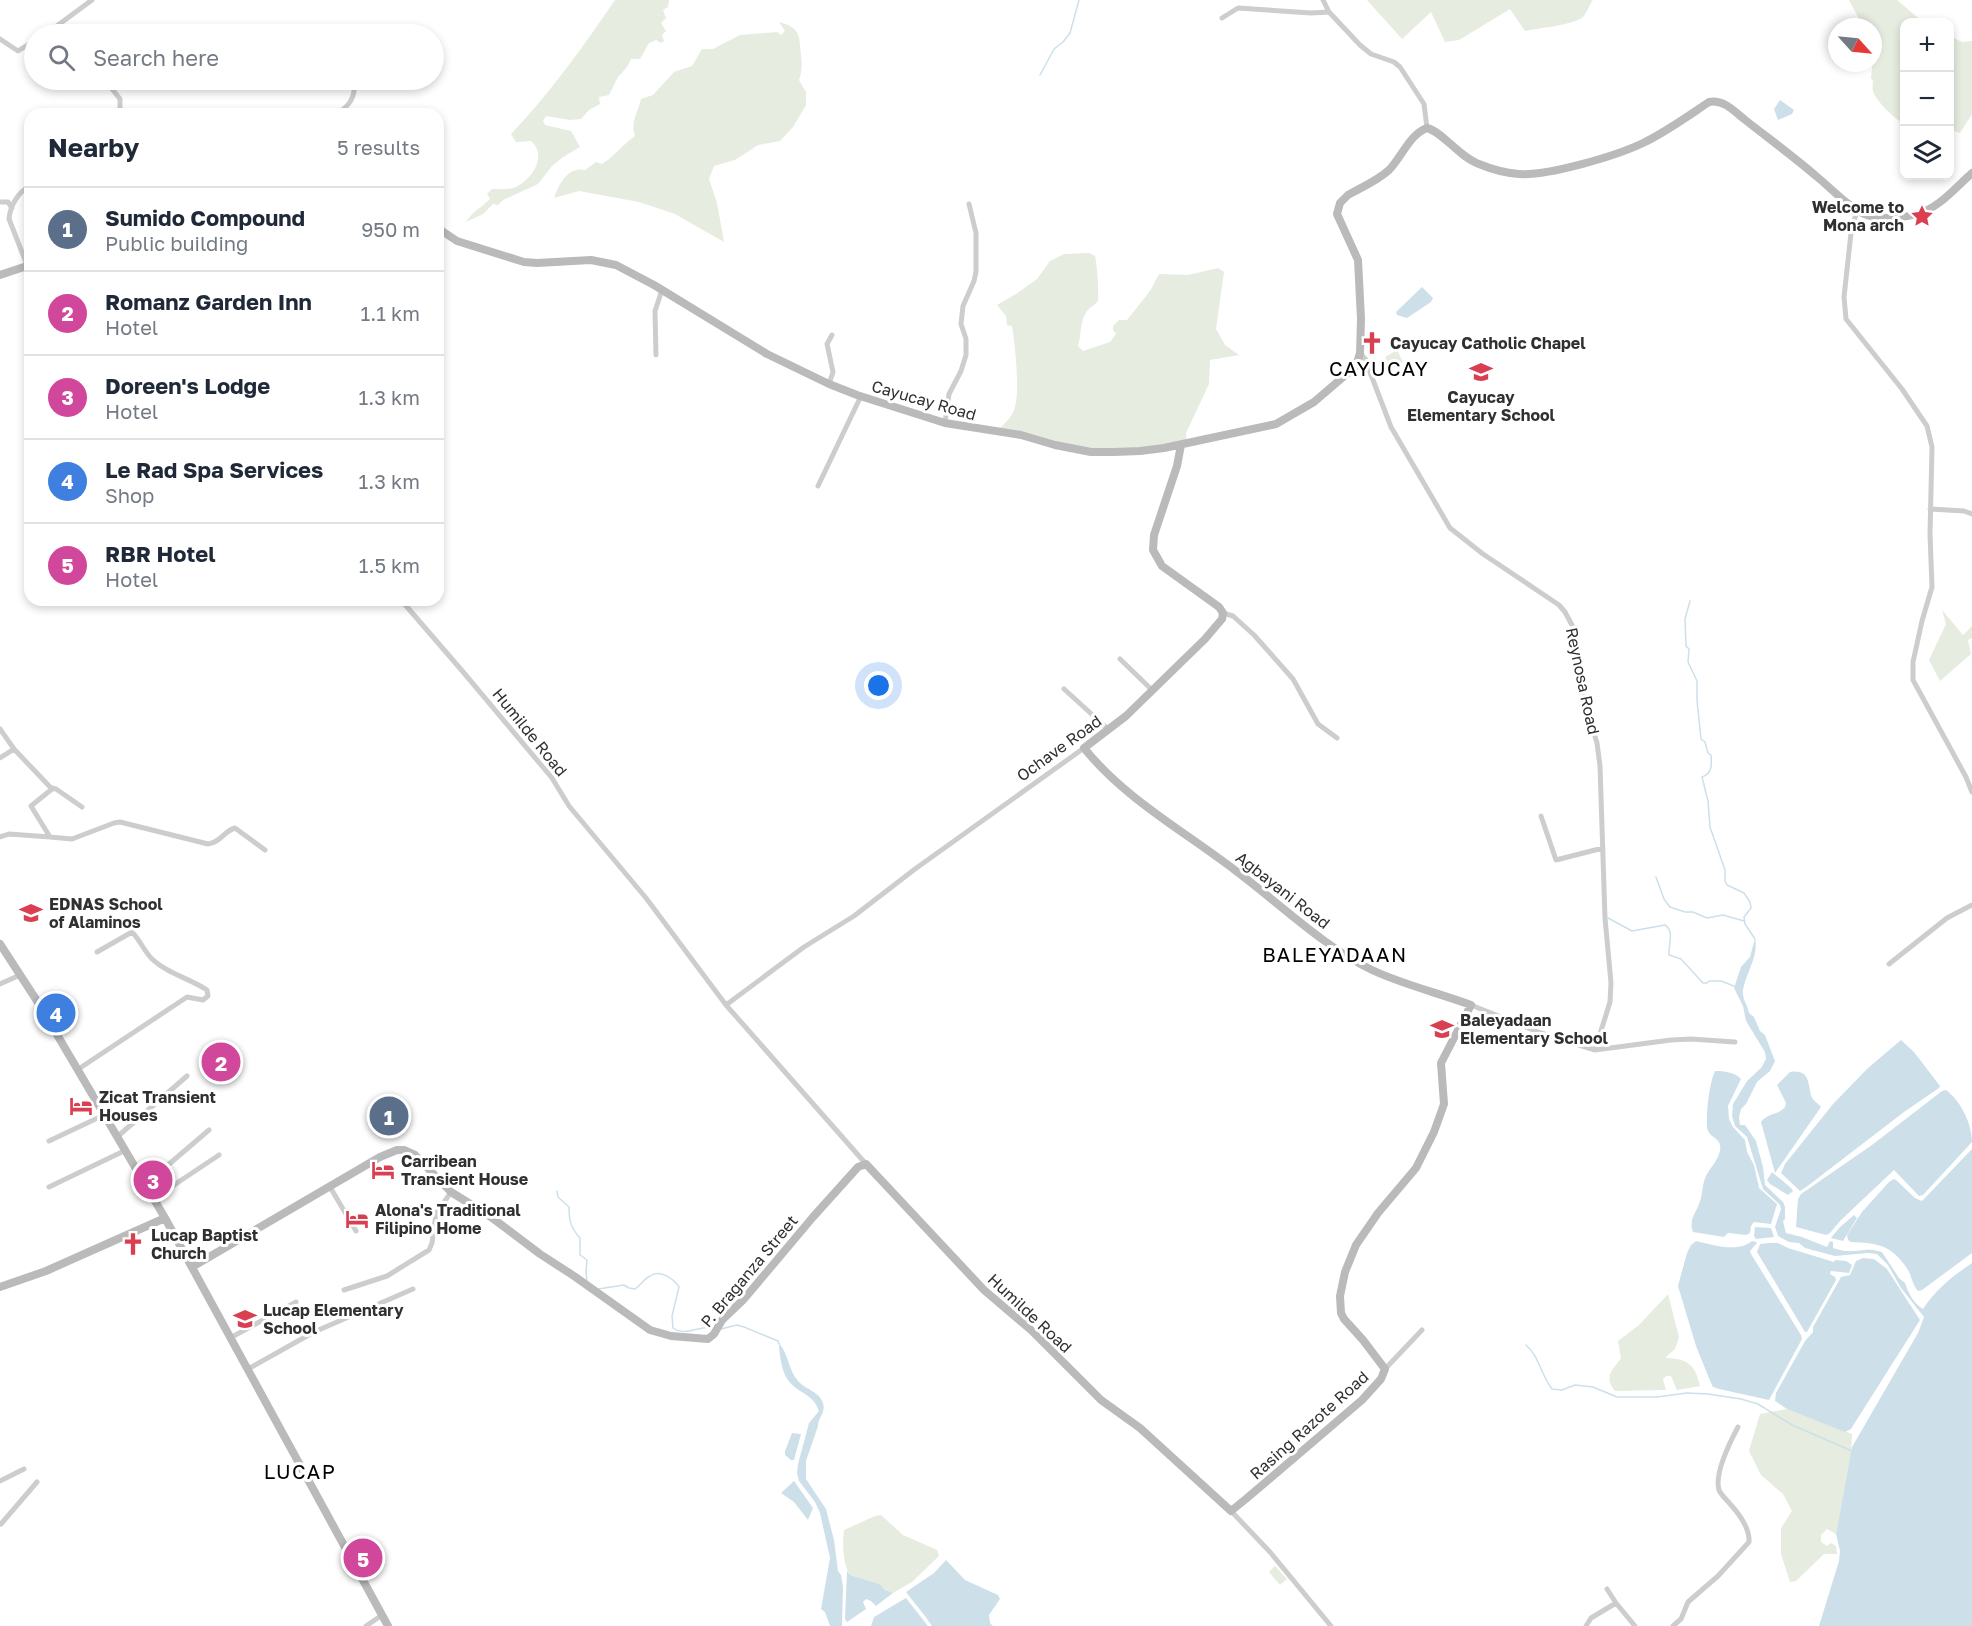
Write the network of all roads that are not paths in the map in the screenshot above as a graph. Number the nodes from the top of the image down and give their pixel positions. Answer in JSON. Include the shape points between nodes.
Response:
{"nodes":[{"id":1,"x":92,"y":0,"type":"edge"},
{"id":2,"x":1323,"y":0,"type":"edge"},
{"id":3,"x":1329,"y":12,"type":"junction"},
{"id":4,"x":1222,"y":18,"type":"dead end"},
{"id":5,"x":59,"y":24,"type":"edge"},
{"id":6,"x":0,"y":39,"type":"edge"},
{"id":7,"x":24,"y":47,"type":"edge"},
{"id":8,"x":114,"y":90,"type":"edge"},
{"id":9,"x":354,"y":90,"type":"edge"},
{"id":10,"x":120,"y":108,"type":"edge"},
{"id":11,"x":344,"y":108,"type":"edge"},
{"id":12,"x":1426,"y":128,"type":"junction"},
{"id":13,"x":1972,"y":173,"type":"edge"},
{"id":14,"x":24,"y":190,"type":"edge"},
{"id":15,"x":0,"y":202,"type":"edge"},
{"id":16,"x":969,"y":204,"type":"dead end"},
{"id":17,"x":12,"y":208,"type":"junction"},
{"id":18,"x":1857,"y":210,"type":"junction"},
{"id":19,"x":444,"y":232,"type":"edge"},
{"id":20,"x":24,"y":254,"type":"edge"},
{"id":21,"x":24,"y":267,"type":"edge"},
{"id":22,"x":0,"y":275,"type":"edge"},
{"id":23,"x":662,"y":290,"type":"junction"},
{"id":24,"x":832,"y":335,"type":"dead end"},
{"id":25,"x":1360,"y":353,"type":"junction"},
{"id":26,"x":656,"y":355,"type":"dead end"},
{"id":27,"x":1356,"y":366,"type":"junction"},
{"id":28,"x":1368,"y":367,"type":"junction"},
{"id":29,"x":829,"y":384,"type":"junction"},
{"id":30,"x":861,"y":396,"type":"junction"},
{"id":31,"x":945,"y":423,"type":"junction"},
{"id":32,"x":1181,"y":445,"type":"junction"},
{"id":33,"x":818,"y":486,"type":"dead end"},
{"id":34,"x":1930,"y":509,"type":"junction"},
{"id":35,"x":1972,"y":514,"type":"edge"},
{"id":36,"x":405,"y":606,"type":"edge"},
{"id":37,"x":1222,"y":613,"type":"junction"},
{"id":38,"x":1120,"y":659,"type":"dead end"},
{"id":39,"x":1064,"y":689,"type":"dead end"},
{"id":40,"x":1152,"y":690,"type":"junction"},
{"id":41,"x":0,"y":729,"type":"edge"},
{"id":42,"x":1108,"y":729,"type":"junction"},
{"id":43,"x":1337,"y":738,"type":"dead end"},
{"id":44,"x":14,"y":748,"type":"junction"},
{"id":45,"x":1084,"y":748,"type":"junction"},
{"id":46,"x":0,"y":758,"type":"edge"},
{"id":47,"x":52,"y":788,"type":"junction"},
{"id":48,"x":1972,"y":792,"type":"edge"},
{"id":49,"x":82,"y":807,"type":"dead end"},
{"id":50,"x":1541,"y":816,"type":"dead end"},
{"id":51,"x":0,"y":837,"type":"edge"},
{"id":52,"x":50,"y":837,"type":"junction"},
{"id":53,"x":1603,"y":848,"type":"junction"},
{"id":54,"x":265,"y":850,"type":"dead end"},
{"id":55,"x":1972,"y":905,"type":"edge"},
{"id":56,"x":0,"y":944,"type":"edge"},
{"id":57,"x":97,"y":952,"type":"dead end"},
{"id":58,"x":1889,"y":964,"type":"dead end"},
{"id":59,"x":20,"y":975,"type":"junction"},
{"id":60,"x":0,"y":984,"type":"edge"},
{"id":61,"x":726,"y":1005,"type":"junction"},
{"id":62,"x":1471,"y":1005,"type":"junction"},
{"id":63,"x":1735,"y":1042,"type":"dead end"},
{"id":64,"x":1595,"y":1050,"type":"junction"},
{"id":65,"x":77,"y":1070,"type":"junction"},
{"id":66,"x":187,"y":1076,"type":"dead end"},
{"id":67,"x":104,"y":1115,"type":"junction"},
{"id":68,"x":209,"y":1130,"type":"dead end"},
{"id":69,"x":117,"y":1137,"type":"junction"},
{"id":70,"x":49,"y":1141,"type":"dead end"},
{"id":71,"x":126,"y":1150,"type":"junction"},
{"id":72,"x":219,"y":1155,"type":"dead end"},
{"id":73,"x":866,"y":1164,"type":"junction"},
{"id":74,"x":141,"y":1177,"type":"junction"},
{"id":75,"x":49,"y":1187,"type":"dead end"},
{"id":76,"x":330,"y":1187,"type":"junction"},
{"id":77,"x":452,"y":1192,"type":"junction"},
{"id":78,"x":153,"y":1199,"type":"junction"},
{"id":79,"x":165,"y":1218,"type":"junction"},
{"id":80,"x":356,"y":1231,"type":"dead end"},
{"id":81,"x":192,"y":1267,"type":"junction"},
{"id":82,"x":0,"y":1287,"type":"edge"},
{"id":83,"x":413,"y":1289,"type":"dead end"},
{"id":84,"x":344,"y":1290,"type":"dead end"},
{"id":85,"x":296,"y":1302,"type":"dead end"},
{"id":86,"x":1422,"y":1330,"type":"dead end"},
{"id":87,"x":230,"y":1338,"type":"junction"},
{"id":88,"x":248,"y":1369,"type":"junction"},
{"id":89,"x":1385,"y":1369,"type":"junction"},
{"id":90,"x":1738,"y":1427,"type":"dead end"},
{"id":91,"x":24,"y":1469,"type":"dead end"},
{"id":92,"x":0,"y":1481,"type":"edge"},
{"id":93,"x":37,"y":1482,"type":"dead end"},
{"id":94,"x":1231,"y":1511,"type":"junction"},
{"id":95,"x":0,"y":1524,"type":"edge"},
{"id":96,"x":1606,"y":1589,"type":"dead end"},
{"id":97,"x":1616,"y":1603,"type":"junction"},
{"id":98,"x":382,"y":1615,"type":"junction"},
{"id":99,"x":1329,"y":1624,"type":"edge"},
{"id":100,"x":366,"y":1626,"type":"edge"},
{"id":101,"x":388,"y":1626,"type":"edge"},
{"id":102,"x":1322,"y":1626,"type":"edge"},
{"id":103,"x":1586,"y":1626,"type":"edge"},
{"id":104,"x":1635,"y":1626,"type":"edge"},
{"id":105,"x":1673,"y":1626,"type":"edge"}],
"edges":[{"from":1,"to":5,"type":"street"},
{"from":2,"to":3,"type":"street"},
{"from":3,"to":4,"type":"street","via":[[1238,8]]},
{"from":3,"to":12,"type":"street","via":[[1371,54],[1400,67],[1424,104]]},
{"from":6,"to":7,"type":"street","via":[[18,51]]},
{"from":8,"to":10,"type":"street"},
{"from":9,"to":11,"type":"street","via":[[351,103]]},
{"from":12,"to":18,"type":"street","via":[[1473,162],[1527,173],[1584,163],[1631,149],[1709,102],[1719,101]]},
{"from":12,"to":25,"type":"street","via":[[1386,173],[1342,199],[1337,209],[1358,260]]},
{"from":13,"to":18,"type":"street","via":[[1936,204],[1917,214],[1894,218]]},
{"from":14,"to":17,"type":"street"},
{"from":15,"to":17,"type":"street","via":[[8,202]]},
{"from":16,"to":31,"type":"street","via":[[976,233],[976,272],[963,306],[961,324],[966,354],[949,394]]},
{"from":17,"to":20,"type":"street","via":[[10,224]]},
{"from":18,"to":34,"type":"street","via":[[1844,297],[1846,319],[1927,426],[1933,457]]},
{"from":19,"to":23,"type":"street","name":"Cayucay Road","via":[[457,241],[524,262],[609,263]]},
{"from":21,"to":22,"type":"street"},
{"from":23,"to":26,"type":"street","via":[[655,311]]},
{"from":23,"to":29,"type":"street","name":"Cayucay Road","via":[[767,354]]},
{"from":24,"to":29,"type":"street","via":[[827,344],[833,372]]},
{"from":25,"to":27,"type":"street"},
{"from":25,"to":28,"type":"street","name":"Reynosa Road"},
{"from":27,"to":28,"type":"street"},
{"from":27,"to":32,"type":"street","name":"Cayucay Road","via":[[1314,402],[1276,424]]},
{"from":28,"to":53,"type":"street","name":"Reynosa Road","via":[[1391,427],[1450,528],[1559,605],[1569,619],[1584,701],[1599,755]]},
{"from":29,"to":30,"type":"street","name":"Cayucay Road"},
{"from":30,"to":31,"type":"street","name":"Cayucay Road"},
{"from":30,"to":33,"type":"street"},
{"from":31,"to":32,"type":"street","name":"Cayucay Road","via":[[1022,435],[1091,452],[1140,452]]},
{"from":32,"to":37,"type":"street","via":[[1153,550],[1162,566],[1216,604]]},
{"from":34,"to":35,"type":"street"},
{"from":34,"to":48,"type":"street","via":[[1932,587],[1912,675]]},
{"from":36,"to":61,"type":"street","name":"Humilde Road","via":[[552,778],[569,806],[674,934]]},
{"from":37,"to":40,"type":"street","name":"Ochave Road","via":[[1217,626]]},
{"from":37,"to":43,"type":"street","via":[[1233,616],[1286,669],[1318,724]]},
{"from":38,"to":40,"type":"street"},
{"from":39,"to":42,"type":"street"},
{"from":40,"to":42,"type":"street","name":"Ochave Road"},
{"from":41,"to":44,"type":"street"},
{"from":42,"to":45,"type":"street","name":"Ochave Road"},
{"from":44,"to":46,"type":"street"},
{"from":44,"to":47,"type":"street"},
{"from":45,"to":61,"type":"street","name":"Ochave Road"},
{"from":45,"to":62,"type":"street","name":"Agbayani Road","via":[[1100,768],[1139,801],[1334,947],[1372,970]]},
{"from":47,"to":49,"type":"street"},
{"from":47,"to":52,"type":"street","via":[[31,806]]},
{"from":50,"to":53,"type":"street","via":[[1556,860]]},
{"from":51,"to":52,"type":"street"},
{"from":52,"to":54,"type":"street","via":[[72,838],[120,822],[211,844],[235,828]]},
{"from":53,"to":64,"type":"street","name":"Reynosa Road","via":[[1611,994]]},
{"from":55,"to":58,"type":"street","via":[[1947,918]]},
{"from":56,"to":59,"type":"street"},
{"from":57,"to":65,"type":"street","via":[[132,932],[150,958],[169,972],[195,982],[207,990],[208,996],[202,1000],[187,997]]},
{"from":59,"to":60,"type":"street"},
{"from":59,"to":65,"type":"street"},
{"from":61,"to":73,"type":"street","name":"Humilde Road"},
{"from":62,"to":64,"type":"street","name":"Agbayani Road"},
{"from":62,"to":89,"type":"street","name":"Rasing Razote Road","via":[[1441,1063],[1444,1104],[1434,1132],[1416,1168],[1356,1245],[1345,1272],[1339,1301],[1341,1313]]},
{"from":63,"to":64,"type":"street","name":"Agbayani Road","via":[[1665,1040]]},
{"from":65,"to":67,"type":"street"},
{"from":66,"to":69,"type":"street"},
{"from":67,"to":69,"type":"street"},
{"from":67,"to":70,"type":"street"},
{"from":68,"to":74,"type":"street","via":[[168,1165]]},
{"from":69,"to":71,"type":"street"},
{"from":71,"to":74,"type":"street"},
{"from":71,"to":75,"type":"street"},
{"from":72,"to":78,"type":"street"},
{"from":73,"to":77,"type":"street","name":"P. Braganza Street","via":[[858,1167],[711,1338],[706,1339],[650,1330]]},
{"from":73,"to":94,"type":"street","name":"Humilde Road","via":[[984,1290],[1032,1330],[1101,1400],[1140,1428]]},
{"from":74,"to":78,"type":"street"},
{"from":76,"to":77,"type":"street","name":"P. Braganza Street","via":[[389,1152],[404,1150],[421,1160]]},
{"from":76,"to":80,"type":"street"},
{"from":76,"to":81,"type":"street","name":"P. Braganza Street"},
{"from":77,"to":84,"type":"street","via":[[436,1214],[429,1250],[387,1276]]},
{"from":78,"to":79,"type":"street"},
{"from":79,"to":81,"type":"street"},
{"from":79,"to":82,"type":"street"},
{"from":81,"to":87,"type":"street"},
{"from":83,"to":88,"type":"street","via":[[314,1332]]},
{"from":85,"to":87,"type":"street"},
{"from":86,"to":89,"type":"street"},
{"from":87,"to":88,"type":"street"},
{"from":88,"to":98,"type":"street"},
{"from":89,"to":94,"type":"street","name":"Rasing Razote Road","via":[[1362,1400]]},
{"from":90,"to":105,"type":"street","via":[[1722,1465],[1718,1487],[1739,1515],[1749,1542],[1688,1602],[1681,1619]]},
{"from":91,"to":92,"type":"street"},
{"from":93,"to":95,"type":"street"},
{"from":94,"to":99,"type":"street","name":"Humilde Road"},
{"from":96,"to":97,"type":"street"},
{"from":97,"to":103,"type":"street","via":[[1591,1618]]},
{"from":97,"to":104,"type":"street"},
{"from":98,"to":100,"type":"street"},
{"from":98,"to":101,"type":"street"},
{"from":99,"to":102,"type":"street"}]}
